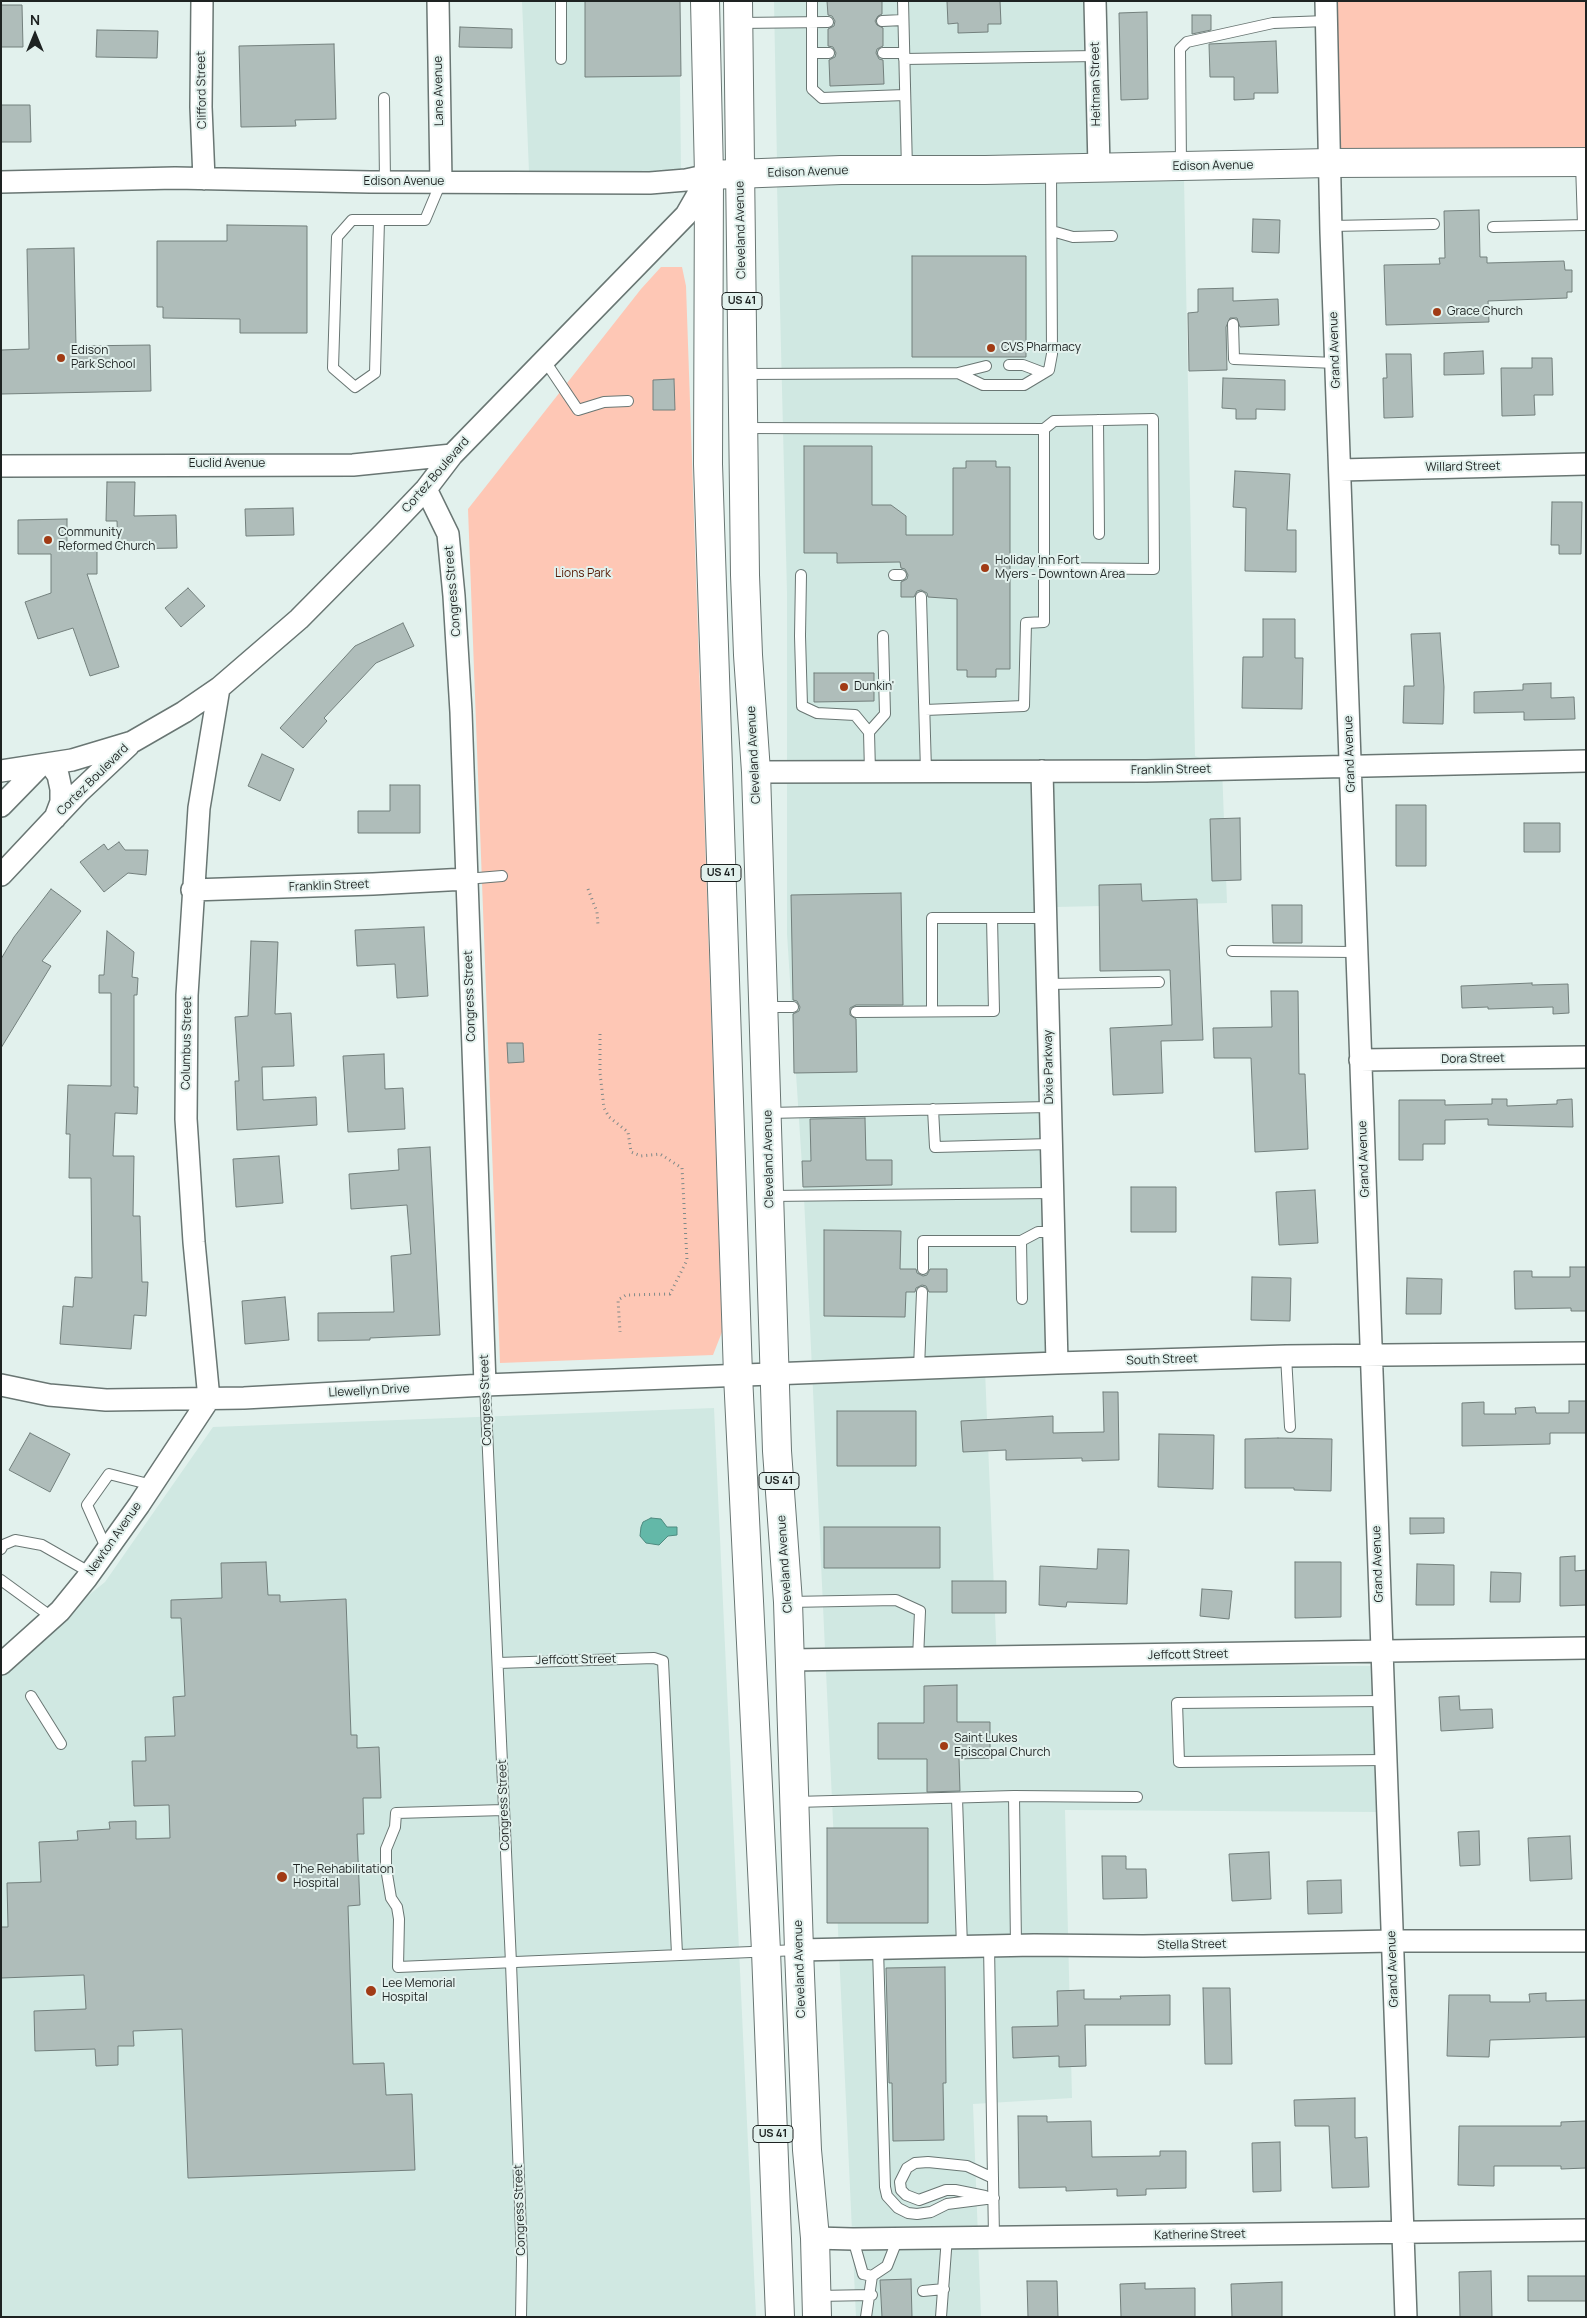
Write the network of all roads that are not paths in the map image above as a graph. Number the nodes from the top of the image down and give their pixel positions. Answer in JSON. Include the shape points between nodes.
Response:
{"nodes":[{"id":1,"x":202,"y":1,"type":"edge"},
{"id":2,"x":438,"y":1,"type":"edge"},
{"id":3,"x":561,"y":1,"type":"edge"},
{"id":4,"x":705,"y":1,"type":"edge"},
{"id":5,"x":812,"y":1,"type":"edge"},
{"id":6,"x":903,"y":1,"type":"edge"},
{"id":7,"x":1095,"y":1,"type":"edge"},
{"id":8,"x":1326,"y":11,"type":"edge"},
{"id":9,"x":738,"y":12,"type":"edge"},
{"id":10,"x":903,"y":20,"type":"junction"},
{"id":11,"x":882,"y":21,"type":"dead end"},
{"id":12,"x":812,"y":22,"type":"junction"},
{"id":13,"x":828,"y":22,"type":"dead end"},
{"id":14,"x":812,"y":53,"type":"junction"},
{"id":15,"x":829,"y":53,"type":"dead end"},
{"id":16,"x":883,"y":53,"type":"dead end"},
{"id":17,"x":904,"y":56,"type":"junction"},
{"id":18,"x":1096,"y":56,"type":"junction"},
{"id":19,"x":561,"y":59,"type":"dead end"},
{"id":20,"x":905,"y":95,"type":"junction"},
{"id":21,"x":384,"y":98,"type":"dead end"},
{"id":22,"x":1330,"y":162,"type":"junction"},
{"id":23,"x":1584,"y":162,"type":"edge"},
{"id":24,"x":1181,"y":166,"type":"junction"},
{"id":25,"x":1100,"y":167,"type":"junction"},
{"id":26,"x":1051,"y":168,"type":"junction"},
{"id":27,"x":907,"y":170,"type":"junction"},
{"id":28,"x":741,"y":174,"type":"junction"},
{"id":29,"x":708,"y":175,"type":"junction"},
{"id":30,"x":204,"y":179,"type":"junction"},
{"id":31,"x":1,"y":182,"type":"edge"},
{"id":32,"x":385,"y":182,"type":"junction"},
{"id":33,"x":441,"y":182,"type":"junction"},
{"id":34,"x":378,"y":220,"type":"junction"},
{"id":35,"x":1434,"y":224,"type":"dead end"},
{"id":36,"x":1584,"y":225,"type":"edge"},
{"id":37,"x":1331,"y":226,"type":"junction"},
{"id":38,"x":1493,"y":227,"type":"dead end"},
{"id":39,"x":1052,"y":231,"type":"junction"},
{"id":40,"x":1112,"y":236,"type":"dead end"},
{"id":41,"x":1233,"y":324,"type":"dead end"},
{"id":42,"x":545,"y":361,"type":"junction"},
{"id":43,"x":1336,"y":363,"type":"junction"},
{"id":44,"x":1009,"y":365,"type":"dead end"},
{"id":45,"x":986,"y":366,"type":"dead end"},
{"id":46,"x":958,"y":373,"type":"junction"},
{"id":47,"x":743,"y":374,"type":"junction"},
{"id":48,"x":1044,"y":374,"type":"junction"},
{"id":49,"x":628,"y":401,"type":"dead end"},
{"id":50,"x":1098,"y":420,"type":"junction"},
{"id":51,"x":743,"y":428,"type":"junction"},
{"id":52,"x":1044,"y":430,"type":"junction"},
{"id":53,"x":452,"y":455,"type":"junction"},
{"id":54,"x":1586,"y":464,"type":"edge"},
{"id":55,"x":1,"y":466,"type":"edge"},
{"id":56,"x":1340,"y":470,"type":"junction"},
{"id":57,"x":426,"y":489,"type":"junction"},
{"id":58,"x":1099,"y":534,"type":"dead end"},
{"id":59,"x":1044,"y":568,"type":"junction"},
{"id":60,"x":801,"y":575,"type":"dead end"},
{"id":61,"x":921,"y":597,"type":"dead end"},
{"id":62,"x":883,"y":636,"type":"dead end"},
{"id":63,"x":219,"y":688,"type":"junction"},
{"id":64,"x":925,"y":710,"type":"junction"},
{"id":65,"x":716,"y":716,"type":"junction"},
{"id":66,"x":869,"y":732,"type":"junction"},
{"id":67,"x":132,"y":742,"type":"junction"},
{"id":68,"x":1586,"y":761,"type":"edge"},
{"id":69,"x":45,"y":765,"type":"junction"},
{"id":70,"x":1350,"y":765,"type":"junction"},
{"id":71,"x":1,"y":771,"type":"edge"},
{"id":72,"x":926,"y":771,"type":"junction"},
{"id":73,"x":1042,"y":771,"type":"junction"},
{"id":74,"x":756,"y":772,"type":"junction"},
{"id":75,"x":870,"y":772,"type":"junction"},
{"id":76,"x":1,"y":806,"type":"edge"},
{"id":77,"x":54,"y":818,"type":"junction"},
{"id":78,"x":1,"y":875,"type":"edge"},
{"id":79,"x":502,"y":876,"type":"dead end"},
{"id":80,"x":466,"y":879,"type":"junction"},
{"id":81,"x":192,"y":890,"type":"junction"},
{"id":82,"x":992,"y":918,"type":"junction"},
{"id":83,"x":1047,"y":918,"type":"junction"},
{"id":84,"x":1232,"y":951,"type":"dead end"},
{"id":85,"x":1356,"y":952,"type":"junction"},
{"id":86,"x":1159,"y":982,"type":"dead end"},
{"id":87,"x":1048,"y":984,"type":"junction"},
{"id":88,"x":764,"y":1007,"type":"junction"},
{"id":89,"x":793,"y":1007,"type":"dead end"},
{"id":90,"x":932,"y":1011,"type":"junction"},
{"id":91,"x":856,"y":1012,"type":"dead end"},
{"id":92,"x":1586,"y":1057,"type":"edge"},
{"id":93,"x":1360,"y":1060,"type":"junction"},
{"id":94,"x":1049,"y":1107,"type":"junction"},
{"id":95,"x":933,"y":1110,"type":"junction"},
{"id":96,"x":768,"y":1113,"type":"junction"},
{"id":97,"x":1051,"y":1144,"type":"junction"},
{"id":98,"x":1052,"y":1193,"type":"junction"},
{"id":99,"x":769,"y":1196,"type":"junction"},
{"id":100,"x":1054,"y":1232,"type":"junction"},
{"id":101,"x":1021,"y":1241,"type":"junction"},
{"id":102,"x":923,"y":1269,"type":"dead end"},
{"id":103,"x":922,"y":1295,"type":"dead end"},
{"id":104,"x":1022,"y":1299,"type":"dead end"},
{"id":105,"x":1586,"y":1353,"type":"edge"},
{"id":106,"x":1371,"y":1354,"type":"junction"},
{"id":107,"x":1286,"y":1356,"type":"junction"},
{"id":108,"x":1057,"y":1363,"type":"junction"},
{"id":109,"x":919,"y":1368,"type":"junction"},
{"id":110,"x":774,"y":1374,"type":"junction"},
{"id":111,"x":738,"y":1375,"type":"junction"},
{"id":112,"x":1,"y":1385,"type":"edge"},
{"id":113,"x":485,"y":1385,"type":"junction"},
{"id":114,"x":209,"y":1399,"type":"junction"},
{"id":115,"x":1290,"y":1428,"type":"dead end"},
{"id":116,"x":152,"y":1485,"type":"junction"},
{"id":117,"x":1,"y":1549,"type":"edge"},
{"id":118,"x":107,"y":1551,"type":"junction"},
{"id":119,"x":91,"y":1573,"type":"junction"},
{"id":120,"x":1,"y":1580,"type":"edge"},
{"id":121,"x":788,"y":1602,"type":"junction"},
{"id":122,"x":53,"y":1618,"type":"junction"},
{"id":123,"x":1586,"y":1648,"type":"edge"},
{"id":124,"x":1381,"y":1650,"type":"junction"},
{"id":125,"x":918,"y":1659,"type":"junction"},
{"id":126,"x":790,"y":1660,"type":"junction"},
{"id":127,"x":498,"y":1663,"type":"junction"},
{"id":128,"x":1,"y":1664,"type":"edge"},
{"id":129,"x":32,"y":1696,"type":"dead end"},
{"id":130,"x":1383,"y":1701,"type":"junction"},
{"id":131,"x":62,"y":1744,"type":"dead end"},
{"id":132,"x":1385,"y":1760,"type":"junction"},
{"id":133,"x":1014,"y":1796,"type":"junction"},
{"id":134,"x":1137,"y":1797,"type":"dead end"},
{"id":135,"x":957,"y":1798,"type":"junction"},
{"id":136,"x":795,"y":1802,"type":"junction"},
{"id":137,"x":504,"y":1810,"type":"junction"},
{"id":138,"x":1392,"y":1941,"type":"junction"},
{"id":139,"x":1586,"y":1941,"type":"edge"},
{"id":140,"x":1016,"y":1945,"type":"junction"},
{"id":141,"x":989,"y":1946,"type":"junction"},
{"id":142,"x":962,"y":1947,"type":"junction"},
{"id":143,"x":878,"y":1949,"type":"junction"},
{"id":144,"x":799,"y":1950,"type":"junction"},
{"id":145,"x":766,"y":1951,"type":"junction"},
{"id":146,"x":677,"y":1954,"type":"junction"},
{"id":147,"x":511,"y":1963,"type":"junction"},
{"id":148,"x":993,"y":2178,"type":"junction"},
{"id":149,"x":994,"y":2198,"type":"junction"},
{"id":150,"x":1586,"y":2230,"type":"edge"},
{"id":151,"x":1404,"y":2232,"type":"junction"},
{"id":152,"x":947,"y":2237,"type":"junction"},
{"id":153,"x":994,"y":2237,"type":"junction"},
{"id":154,"x":815,"y":2238,"type":"junction"},
{"id":155,"x":898,"y":2238,"type":"junction"},
{"id":156,"x":853,"y":2239,"type":"junction"},
{"id":157,"x":872,"y":2276,"type":"junction"},
{"id":158,"x":944,"y":2289,"type":"junction"},
{"id":159,"x":922,"y":2291,"type":"dead end"},
{"id":160,"x":871,"y":2295,"type":"junction"},
{"id":161,"x":816,"y":2306,"type":"edge"},
{"id":162,"x":521,"y":2317,"type":"edge"},
{"id":163,"x":780,"y":2317,"type":"edge"},
{"id":164,"x":866,"y":2317,"type":"edge"},
{"id":165,"x":941,"y":2317,"type":"edge"},
{"id":166,"x":1406,"y":2317,"type":"edge"}],
"edges":[{"from":1,"to":30,"type":"street","name":"Clifford Street"},
{"from":2,"to":33,"type":"street","name":"Lane Avenue"},
{"from":3,"to":19,"type":"lane"},
{"from":4,"to":29,"type":"main road","number":"US 41"},
{"from":5,"to":12,"type":"lane"},
{"from":6,"to":10,"type":"lane"},
{"from":7,"to":18,"type":"street","name":"Heitman Street"},
{"from":8,"to":22,"type":"street","name":"Grand Avenue"},
{"from":8,"to":24,"type":"lane","via":[[1187,42],[1180,49]]},
{"from":9,"to":12,"type":"lane"},
{"from":9,"to":28,"type":"main road","name":"Cleveland Avenue","number":"US 41"},
{"from":10,"to":11,"type":"lane"},
{"from":10,"to":17,"type":"lane"},
{"from":12,"to":13,"type":"lane"},
{"from":12,"to":14,"type":"lane"},
{"from":14,"to":15,"type":"lane"},
{"from":14,"to":20,"type":"lane","via":[[812,89],[822,98]]},
{"from":16,"to":17,"type":"lane"},
{"from":17,"to":18,"type":"lane"},
{"from":17,"to":20,"type":"lane"},
{"from":18,"to":25,"type":"street","name":"Heitman Street"},
{"from":20,"to":27,"type":"lane"},
{"from":21,"to":32,"type":"lane"},
{"from":22,"to":23,"type":"main road","name":"Edison Avenue"},
{"from":22,"to":24,"type":"main road","name":"Edison Avenue"},
{"from":22,"to":37,"type":"street","name":"Grand Avenue"},
{"from":23,"to":36,"type":"lane"},
{"from":24,"to":25,"type":"main road","name":"Edison Avenue"},
{"from":25,"to":26,"type":"main road","name":"Edison Avenue"},
{"from":26,"to":27,"type":"main road","name":"Edison Avenue"},
{"from":26,"to":39,"type":"lane"},
{"from":27,"to":28,"type":"main road","name":"Edison Avenue"},
{"from":28,"to":29,"type":"main road","name":"Edison Avenue"},
{"from":28,"to":47,"type":"main road","name":"Cleveland Avenue","number":"US 41"},
{"from":29,"to":33,"type":"street","name":"Edison Avenue","via":[[650,183]]},
{"from":29,"to":42,"type":"street","name":"Cortez Boulevard","via":[[686,215]]},
{"from":29,"to":65,"type":"main road","number":"US 41","via":[[708,464]]},
{"from":30,"to":31,"type":"street","name":"Edison Avenue"},
{"from":30,"to":32,"type":"street","name":"Edison Avenue"},
{"from":32,"to":33,"type":"street","name":"Edison Avenue"},
{"from":33,"to":34,"type":"lane","via":[[425,220]]},
{"from":34,"to":34,"type":"lane","via":[[352,220],[337,236],[333,368],[355,387],[375,373]]},
{"from":35,"to":37,"type":"lane"},
{"from":36,"to":38,"type":"lane"},
{"from":37,"to":43,"type":"street","name":"Grand Avenue"},
{"from":39,"to":40,"type":"lane","via":[[1073,237]]},
{"from":39,"to":48,"type":"lane","via":[[1052,354],[1049,370]]},
{"from":41,"to":43,"type":"lane","via":[[1234,359]]},
{"from":42,"to":49,"type":"lane","via":[[578,410],[604,402]]},
{"from":42,"to":53,"type":"street","name":"Cortez Boulevard"},
{"from":43,"to":56,"type":"street","name":"Grand Avenue"},
{"from":44,"to":48,"type":"lane","via":[[1023,365]]},
{"from":45,"to":46,"type":"lane"},
{"from":46,"to":47,"type":"lane"},
{"from":46,"to":48,"type":"lane","via":[[983,385],[1024,385]]},
{"from":47,"to":51,"type":"main road","name":"Cleveland Avenue","number":"US 41"},
{"from":50,"to":52,"type":"lane","via":[[1054,421]]},
{"from":50,"to":58,"type":"lane"},
{"from":50,"to":59,"type":"lane","via":[[1153,419],[1154,569]]},
{"from":51,"to":52,"type":"lane"},
{"from":51,"to":74,"type":"main road","name":"Cleveland Avenue","number":"US 41","via":[[747,629]]},
{"from":52,"to":59,"type":"lane"},
{"from":53,"to":55,"type":"street","name":"Euclid Avenue","via":[[354,464]]},
{"from":53,"to":57,"type":"street","name":"Cortez Boulevard"},
{"from":54,"to":56,"type":"street","name":"Willard Street"},
{"from":56,"to":70,"type":"street","name":"Grand Avenue"},
{"from":57,"to":63,"type":"street","name":"Cortez Boulevard","via":[[299,619]]},
{"from":57,"to":80,"type":"street","name":"Congress Street","via":[[448,534],[460,692]]},
{"from":59,"to":64,"type":"lane","via":[[1044,622],[1026,623],[1024,706]]},
{"from":60,"to":66,"type":"lane","via":[[802,706],[817,714],[855,715]]},
{"from":61,"to":64,"type":"lane"},
{"from":62,"to":66,"type":"lane","via":[[885,714]]},
{"from":63,"to":67,"type":"street","name":"Cortez Boulevard"},
{"from":63,"to":81,"type":"street","name":"Columbus Street","via":[[199,808]]},
{"from":64,"to":72,"type":"lane"},
{"from":65,"to":74,"type":"main road"},
{"from":65,"to":111,"type":"main road","number":"US 41"},
{"from":66,"to":75,"type":"lane"},
{"from":67,"to":69,"type":"street","name":"Cortez Boulevard"},
{"from":67,"to":77,"type":"street","name":"Cortez Boulevard"},
{"from":68,"to":70,"type":"street","name":"Franklin Street"},
{"from":69,"to":71,"type":"street"},
{"from":69,"to":76,"type":"street"},
{"from":69,"to":77,"type":"street","name":"Cortez Boulevard","via":[[58,775],[62,789]]},
{"from":70,"to":73,"type":"street","name":"Franklin Street"},
{"from":70,"to":85,"type":"street","name":"Grand Avenue"},
{"from":72,"to":73,"type":"street","name":"Franklin Street"},
{"from":72,"to":75,"type":"street","name":"Franklin Street"},
{"from":73,"to":83,"type":"street","name":"Dixie Parkway"},
{"from":74,"to":75,"type":"street","name":"Franklin Street"},
{"from":74,"to":88,"type":"main road","name":"Cleveland Avenue","number":"US 41"},
{"from":77,"to":78,"type":"street","name":"Cortez Boulevard"},
{"from":79,"to":80,"type":"lane"},
{"from":80,"to":81,"type":"street","name":"Franklin Street"},
{"from":80,"to":113,"type":"street","name":"Congress Street"},
{"from":81,"to":114,"type":"street","name":"Columbus Street","via":[[186,1119]]},
{"from":82,"to":83,"type":"lane"},
{"from":82,"to":90,"type":"lane","via":[[932,918]]},
{"from":82,"to":90,"type":"lane","via":[[994,1010]]},
{"from":83,"to":87,"type":"street","name":"Dixie Parkway"},
{"from":84,"to":85,"type":"lane"},
{"from":85,"to":93,"type":"street","name":"Grand Avenue"},
{"from":86,"to":87,"type":"lane"},
{"from":87,"to":94,"type":"street","name":"Dixie Parkway"},
{"from":88,"to":89,"type":"lane"},
{"from":88,"to":96,"type":"main road","name":"Cleveland Avenue","number":"US 41"},
{"from":90,"to":91,"type":"lane"},
{"from":92,"to":93,"type":"street","name":"Dora Street"},
{"from":93,"to":106,"type":"street","name":"Grand Avenue"},
{"from":94,"to":95,"type":"lane"},
{"from":94,"to":97,"type":"street","name":"Dixie Parkway"},
{"from":95,"to":96,"type":"lane"},
{"from":95,"to":97,"type":"lane","via":[[935,1147]]},
{"from":96,"to":99,"type":"main road","name":"Cleveland Avenue","number":"US 41"},
{"from":97,"to":98,"type":"street","name":"Dixie Parkway"},
{"from":98,"to":99,"type":"lane"},
{"from":98,"to":100,"type":"street","name":"Dixie Parkway"},
{"from":99,"to":110,"type":"main road","name":"Cleveland Avenue","number":"US 41"},
{"from":100,"to":101,"type":"lane","via":[[1038,1232]]},
{"from":100,"to":108,"type":"street","name":"Dixie Parkway"},
{"from":101,"to":102,"type":"lane","via":[[923,1241]]},
{"from":101,"to":104,"type":"lane"},
{"from":103,"to":109,"type":"lane"},
{"from":105,"to":106,"type":"street","name":"South Street"},
{"from":106,"to":107,"type":"street","name":"South Street"},
{"from":106,"to":124,"type":"street","name":"Grand Avenue"},
{"from":107,"to":108,"type":"street","name":"South Street"},
{"from":107,"to":115,"type":"lane"},
{"from":108,"to":109,"type":"street","name":"South Street"},
{"from":109,"to":110,"type":"street","name":"South Street"},
{"from":110,"to":111,"type":"street","name":"South Street"},
{"from":110,"to":121,"type":"main road","name":"Cleveland Avenue","number":"US 41"},
{"from":111,"to":113,"type":"street","name":"Llewellyn Drive"},
{"from":111,"to":145,"type":"main road","number":"US 41"},
{"from":112,"to":114,"type":"street","name":"Llewellyn Drive","via":[[88,1399]]},
{"from":113,"to":114,"type":"street","name":"Llewellyn Drive"},
{"from":113,"to":127,"type":"lane","name":"Congress Street"},
{"from":114,"to":116,"type":"street","name":"Newton Avenue"},
{"from":116,"to":118,"type":"street","name":"Newton Avenue"},
{"from":116,"to":118,"type":"lane","via":[[109,1474],[87,1505]]},
{"from":117,"to":119,"type":"lane","via":[[15,1540],[42,1545]]},
{"from":118,"to":119,"type":"street","name":"Newton Avenue"},
{"from":119,"to":122,"type":"street","name":"Newton Avenue"},
{"from":120,"to":122,"type":"lane"},
{"from":121,"to":125,"type":"lane","via":[[896,1600],[920,1611]]},
{"from":121,"to":126,"type":"main road","name":"Cleveland Avenue","number":"US 41"},
{"from":122,"to":128,"type":"street","name":"Newton Avenue"},
{"from":123,"to":124,"type":"street","name":"Jeffcott Street"},
{"from":124,"to":125,"type":"street","name":"Jeffcott Street"},
{"from":124,"to":130,"type":"street","name":"Grand Avenue"},
{"from":125,"to":126,"type":"street","name":"Jeffcott Street"},
{"from":126,"to":136,"type":"main road","name":"Cleveland Avenue","number":"US 41"},
{"from":127,"to":137,"type":"lane","name":"Congress Street"},
{"from":127,"to":146,"type":"lane","name":"Jeffcott Street","via":[[654,1658],[663,1661]]},
{"from":129,"to":131,"type":"lane"},
{"from":130,"to":132,"type":"street","name":"Grand Avenue"},
{"from":130,"to":132,"type":"lane","via":[[1178,1703],[1179,1762]]},
{"from":132,"to":138,"type":"street","name":"Grand Avenue"},
{"from":133,"to":134,"type":"lane"},
{"from":133,"to":135,"type":"lane"},
{"from":133,"to":140,"type":"lane"},
{"from":135,"to":136,"type":"lane"},
{"from":135,"to":142,"type":"lane"},
{"from":136,"to":144,"type":"main road","name":"Cleveland Avenue","number":"US 41"},
{"from":137,"to":147,"type":"lane","name":"Congress Street"},
{"from":137,"to":147,"type":"lane","via":[[396,1813],[395,1827],[386,1849],[386,1868],[391,1898],[399,1919],[398,1967]]},
{"from":138,"to":139,"type":"street","name":"Stella Street"},
{"from":138,"to":140,"type":"street","name":"Stella Street"},
{"from":138,"to":151,"type":"street","name":"Grand Avenue"},
{"from":140,"to":141,"type":"street","name":"Stella Street"},
{"from":141,"to":142,"type":"street","name":"Stella Street"},
{"from":141,"to":148,"type":"lane"},
{"from":142,"to":143,"type":"street","name":"Stella Street"},
{"from":143,"to":144,"type":"street","name":"Stella Street"},
{"from":143,"to":149,"type":"lane","via":[[887,2196],[898,2208],[917,2214],[931,2212],[947,2204]]},
{"from":144,"to":145,"type":"lane"},
{"from":144,"to":154,"type":"main road","name":"Cleveland Avenue","number":"US 41","via":[[807,2150]]},
{"from":145,"to":146,"type":"lane"},
{"from":145,"to":163,"type":"main road","number":"US 41"},
{"from":146,"to":147,"type":"lane"},
{"from":147,"to":162,"type":"lane","name":"Congress Street","via":[[522,2260]]},
{"from":148,"to":149,"type":"lane"},
{"from":148,"to":149,"type":"lane","via":[[955,2163],[928,2162],[915,2163],[907,2168],[900,2182],[906,2195],[919,2200],[955,2190]]},
{"from":149,"to":153,"type":"lane"},
{"from":150,"to":151,"type":"street","name":"Katherine Street"},
{"from":151,"to":153,"type":"street","name":"Katherine Street"},
{"from":151,"to":166,"type":"street","name":"Grand Avenue"},
{"from":152,"to":153,"type":"street","name":"Katherine Street"},
{"from":152,"to":155,"type":"street","name":"Katherine Street"},
{"from":152,"to":158,"type":"lane"},
{"from":154,"to":156,"type":"street","name":"Katherine Street"},
{"from":154,"to":161,"type":"main road","name":"Cleveland Avenue","number":"US 41"},
{"from":155,"to":156,"type":"street","name":"Katherine Street"},
{"from":155,"to":157,"type":"lane","via":[[887,2266]]},
{"from":156,"to":157,"type":"lane","via":[[863,2274]]},
{"from":157,"to":160,"type":"lane"},
{"from":158,"to":159,"type":"lane"},
{"from":158,"to":165,"type":"lane"},
{"from":160,"to":161,"type":"lane"},
{"from":160,"to":164,"type":"lane"}]}
